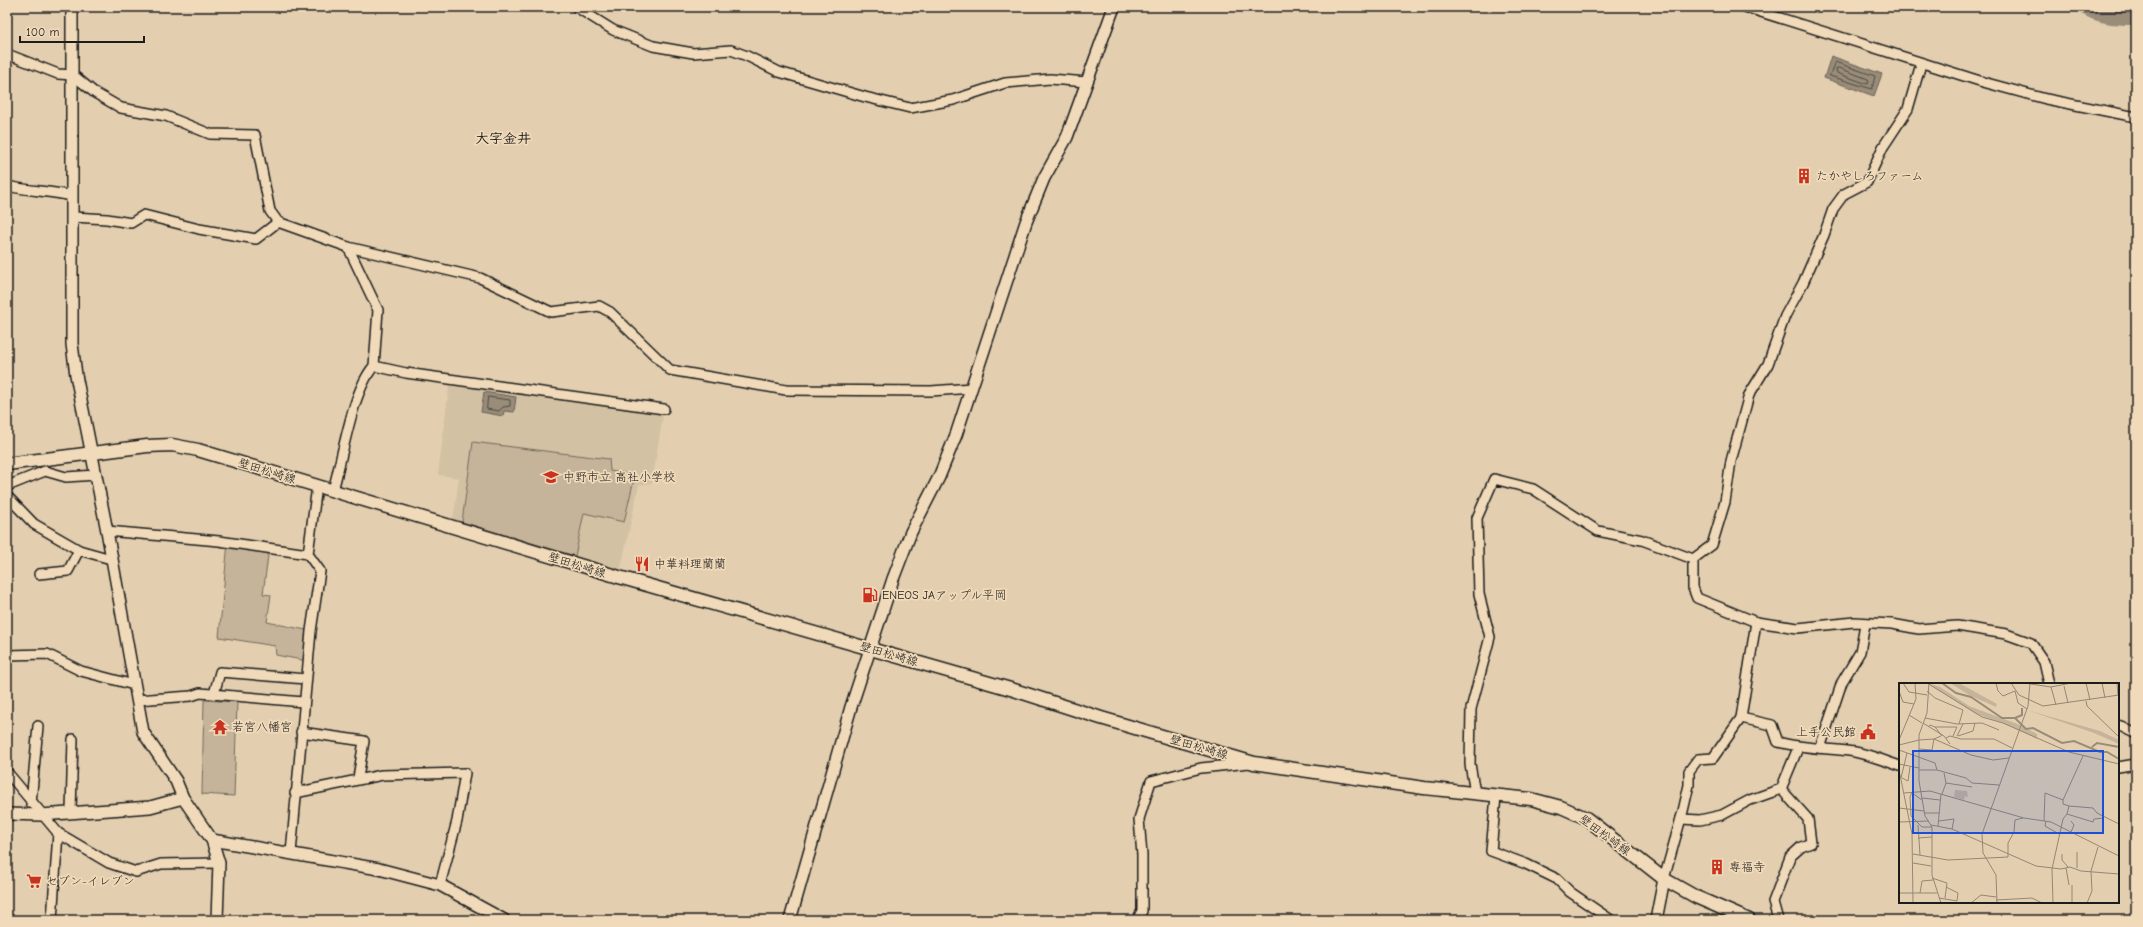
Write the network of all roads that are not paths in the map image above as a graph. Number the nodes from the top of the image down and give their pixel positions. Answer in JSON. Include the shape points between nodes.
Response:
{"nodes":[{"id":1,"x":72,"y":7,"type":"edge"},
{"id":2,"x":576,"y":7,"type":"edge"},
{"id":3,"x":1114,"y":7,"type":"edge"},
{"id":4,"x":1745,"y":7,"type":"edge"},
{"id":5,"x":7,"y":54,"type":"edge"},
{"id":6,"x":1921,"y":64,"type":"junction"},
{"id":7,"x":73,"y":75,"type":"junction"},
{"id":8,"x":1087,"y":82,"type":"junction"},
{"id":9,"x":2136,"y":118,"type":"edge"},
{"id":10,"x":7,"y":186,"type":"edge"},
{"id":11,"x":72,"y":196,"type":"junction"},
{"id":12,"x":73,"y":217,"type":"junction"},
{"id":13,"x":278,"y":222,"type":"junction"},
{"id":14,"x":348,"y":248,"type":"junction"},
{"id":15,"x":374,"y":366,"type":"junction"},
{"id":16,"x":972,"y":388,"type":"junction"},
{"id":17,"x":664,"y":409,"type":"dead end"},
{"id":18,"x":90,"y":454,"type":"junction"},
{"id":19,"x":7,"y":464,"type":"edge"},
{"id":20,"x":96,"y":475,"type":"junction"},
{"id":21,"x":7,"y":484,"type":"edge"},
{"id":22,"x":317,"y":486,"type":"junction"},
{"id":23,"x":333,"y":490,"type":"junction"},
{"id":24,"x":7,"y":496,"type":"edge"},
{"id":25,"x":107,"y":531,"type":"junction"},
{"id":26,"x":78,"y":550,"type":"junction"},
{"id":27,"x":308,"y":554,"type":"junction"},
{"id":28,"x":111,"y":559,"type":"junction"},
{"id":29,"x":1693,"y":559,"type":"junction"},
{"id":30,"x":39,"y":574,"type":"dead end"},
{"id":31,"x":1756,"y":622,"type":"junction"},
{"id":32,"x":1865,"y":624,"type":"junction"},
{"id":33,"x":870,"y":648,"type":"junction"},
{"id":34,"x":7,"y":655,"type":"edge"},
{"id":35,"x":306,"y":679,"type":"junction"},
{"id":36,"x":2049,"y":683,"type":"edge"},
{"id":37,"x":134,"y":685,"type":"junction"},
{"id":38,"x":214,"y":694,"type":"junction"},
{"id":39,"x":136,"y":700,"type":"junction"},
{"id":40,"x":303,"y":702,"type":"junction"},
{"id":41,"x":1740,"y":718,"type":"junction"},
{"id":42,"x":38,"y":726,"type":"dead end"},
{"id":43,"x":2119,"y":726,"type":"edge"},
{"id":44,"x":301,"y":732,"type":"junction"},
{"id":45,"x":2136,"y":734,"type":"edge"},
{"id":46,"x":73,"y":739,"type":"dead end"},
{"id":47,"x":1798,"y":748,"type":"junction"},
{"id":48,"x":1820,"y":748,"type":"junction"},
{"id":49,"x":1254,"y":763,"type":"junction"},
{"id":50,"x":2136,"y":764,"type":"edge"},
{"id":51,"x":1899,"y":766,"type":"edge"},
{"id":52,"x":2119,"y":767,"type":"edge"},
{"id":53,"x":7,"y":772,"type":"edge"},
{"id":54,"x":358,"y":778,"type":"junction"},
{"id":55,"x":1781,"y":789,"type":"junction"},
{"id":56,"x":295,"y":793,"type":"junction"},
{"id":57,"x":1475,"y":793,"type":"junction"},
{"id":58,"x":1496,"y":796,"type":"junction"},
{"id":59,"x":183,"y":798,"type":"junction"},
{"id":60,"x":32,"y":803,"type":"junction"},
{"id":61,"x":71,"y":812,"type":"junction"},
{"id":62,"x":7,"y":814,"type":"edge"},
{"id":63,"x":41,"y":815,"type":"junction"},
{"id":64,"x":1681,"y":819,"type":"junction"},
{"id":65,"x":58,"y":833,"type":"junction"},
{"id":66,"x":212,"y":840,"type":"junction"},
{"id":67,"x":291,"y":853,"type":"junction"},
{"id":68,"x":219,"y":863,"type":"junction"},
{"id":69,"x":1664,"y":879,"type":"junction"},
{"id":70,"x":440,"y":885,"type":"junction"},
{"id":71,"x":52,"y":920,"type":"edge"},
{"id":72,"x":217,"y":920,"type":"edge"},
{"id":73,"x":504,"y":920,"type":"edge"},
{"id":74,"x":790,"y":920,"type":"edge"},
{"id":75,"x":1137,"y":920,"type":"edge"},
{"id":76,"x":1611,"y":920,"type":"edge"},
{"id":77,"x":1656,"y":920,"type":"edge"},
{"id":78,"x":1750,"y":920,"type":"edge"},
{"id":79,"x":1778,"y":920,"type":"edge"}],
"edges":[{"from":1,"to":7,"type":"street"},
{"from":2,"to":8,"type":"street","via":[[613,30],[654,46],[693,53],[731,50],[779,72],[910,108],[953,100],[1005,83],[1050,79]]},
{"from":3,"to":8,"type":"street"},
{"from":4,"to":6,"type":"street"},
{"from":5,"to":7,"type":"street","via":[[58,74]]},
{"from":6,"to":9,"type":"street","via":[[2046,99]]},
{"from":6,"to":29,"type":"street","via":[[1908,109],[1884,147],[1867,182],[1844,194],[1833,209],[1809,270],[1785,316],[1768,364],[1749,395],[1731,461],[1725,502],[1712,545]]},
{"from":7,"to":11,"type":"street"},
{"from":7,"to":13,"type":"street","via":[[95,93],[121,108],[166,116],[210,134],[255,135],[270,211]]},
{"from":8,"to":16,"type":"street","via":[[1067,137],[1044,178],[1026,222]]},
{"from":10,"to":11,"type":"street","via":[[27,190],[48,190]]},
{"from":11,"to":12,"type":"street"},
{"from":12,"to":13,"type":"street","via":[[131,223],[144,215],[199,229],[256,239]]},
{"from":12,"to":18,"type":"street","via":[[72,344]]},
{"from":13,"to":14,"type":"street"},
{"from":14,"to":15,"type":"street","via":[[378,310]]},
{"from":14,"to":16,"type":"street","via":[[480,278],[550,312],[599,306],[610,312],[670,370],[786,390],[931,392]]},
{"from":15,"to":17,"type":"street"},
{"from":15,"to":23,"type":"street","via":[[355,403]]},
{"from":16,"to":33,"type":"street","via":[[939,477],[911,532]]},
{"from":18,"to":19,"type":"main road","name":"壁田松崎線"},
{"from":18,"to":20,"type":"street"},
{"from":18,"to":22,"type":"main road","name":"壁田松崎線","via":[[172,445],[198,450]]},
{"from":20,"to":21,"type":"street","via":[[66,477],[45,471]]},
{"from":20,"to":25,"type":"street"},
{"from":22,"to":23,"type":"main road","name":"壁田松崎線"},
{"from":22,"to":27,"type":"street"},
{"from":23,"to":33,"type":"main road","name":"壁田松崎線","via":[[619,577]]},
{"from":24,"to":26,"type":"street","via":[[34,524]]},
{"from":25,"to":27,"type":"street","via":[[219,541]]},
{"from":25,"to":28,"type":"street"},
{"from":26,"to":28,"type":"street"},
{"from":26,"to":30,"type":"street","via":[[68,571]]},
{"from":27,"to":35,"type":"street","via":[[320,571]]},
{"from":28,"to":37,"type":"street"},
{"from":29,"to":31,"type":"street","via":[[1693,588],[1698,598]]},
{"from":29,"to":57,"type":"street","via":[[1642,540],[1598,531],[1533,489],[1494,479],[1477,518],[1479,594],[1490,637],[1471,709],[1470,764]]},
{"from":31,"to":32,"type":"street","via":[[1798,628],[1854,622]]},
{"from":31,"to":41,"type":"street"},
{"from":32,"to":36,"type":"street","via":[[1892,624],[1919,629],[1957,626],[2006,634],[2031,644],[2044,662]]},
{"from":32,"to":48,"type":"street","via":[[1860,652],[1842,682]]},
{"from":33,"to":49,"type":"main road","name":"壁田松崎線"},
{"from":33,"to":74,"type":"street"},
{"from":34,"to":37,"type":"street","via":[[47,654],[81,671]]},
{"from":35,"to":38,"type":"street","via":[[220,672]]},
{"from":35,"to":40,"type":"street"},
{"from":37,"to":39,"type":"street"},
{"from":38,"to":39,"type":"street","via":[[200,693],[191,696]]},
{"from":38,"to":40,"type":"street"},
{"from":39,"to":59,"type":"street","via":[[143,732],[176,781]]},
{"from":40,"to":44,"type":"street"},
{"from":41,"to":47,"type":"street","via":[[1772,725],[1778,742]]},
{"from":41,"to":64,"type":"street","via":[[1713,758],[1698,759],[1689,771],[1689,785]]},
{"from":42,"to":60,"type":"street"},
{"from":43,"to":45,"type":"street"},
{"from":44,"to":54,"type":"street","via":[[364,741]]},
{"from":44,"to":56,"type":"street"},
{"from":46,"to":61,"type":"street"},
{"from":47,"to":48,"type":"street"},
{"from":47,"to":55,"type":"street"},
{"from":48,"to":51,"type":"street","via":[[1857,753]]},
{"from":49,"to":57,"type":"main road","name":"壁田松崎線"},
{"from":49,"to":75,"type":"street","via":[[1201,768],[1152,781],[1138,820],[1142,855],[1142,911]]},
{"from":50,"to":52,"type":"street"},
{"from":53,"to":60,"type":"street"},
{"from":54,"to":56,"type":"street"},
{"from":54,"to":70,"type":"street","via":[[465,773],[457,821]]},
{"from":55,"to":64,"type":"street","via":[[1722,814],[1700,820]]},
{"from":55,"to":79,"type":"street","via":[[1808,818],[1811,843],[1801,847],[1790,857],[1774,902]]},
{"from":56,"to":67,"type":"street"},
{"from":57,"to":58,"type":"main road","name":"壁田松崎線"},
{"from":58,"to":69,"type":"main road","name":"壁田松崎線","via":[[1531,799],[1561,807],[1586,818]]},
{"from":58,"to":76,"type":"street","via":[[1490,851],[1557,879],[1570,892]]},
{"from":59,"to":61,"type":"street","via":[[150,807]]},
{"from":59,"to":66,"type":"street"},
{"from":60,"to":63,"type":"street"},
{"from":61,"to":63,"type":"street"},
{"from":62,"to":63,"type":"street"},
{"from":63,"to":65,"type":"street"},
{"from":64,"to":69,"type":"street"},
{"from":65,"to":68,"type":"street","via":[[109,863],[136,872],[161,864]]},
{"from":65,"to":71,"type":"street"},
{"from":66,"to":67,"type":"street"},
{"from":66,"to":68,"type":"street"},
{"from":67,"to":70,"type":"street","via":[[379,869]]},
{"from":68,"to":72,"type":"street"},
{"from":69,"to":77,"type":"street"},
{"from":69,"to":78,"type":"main road","name":"壁田松崎線","via":[[1696,897]]},
{"from":70,"to":73,"type":"street"}]}
